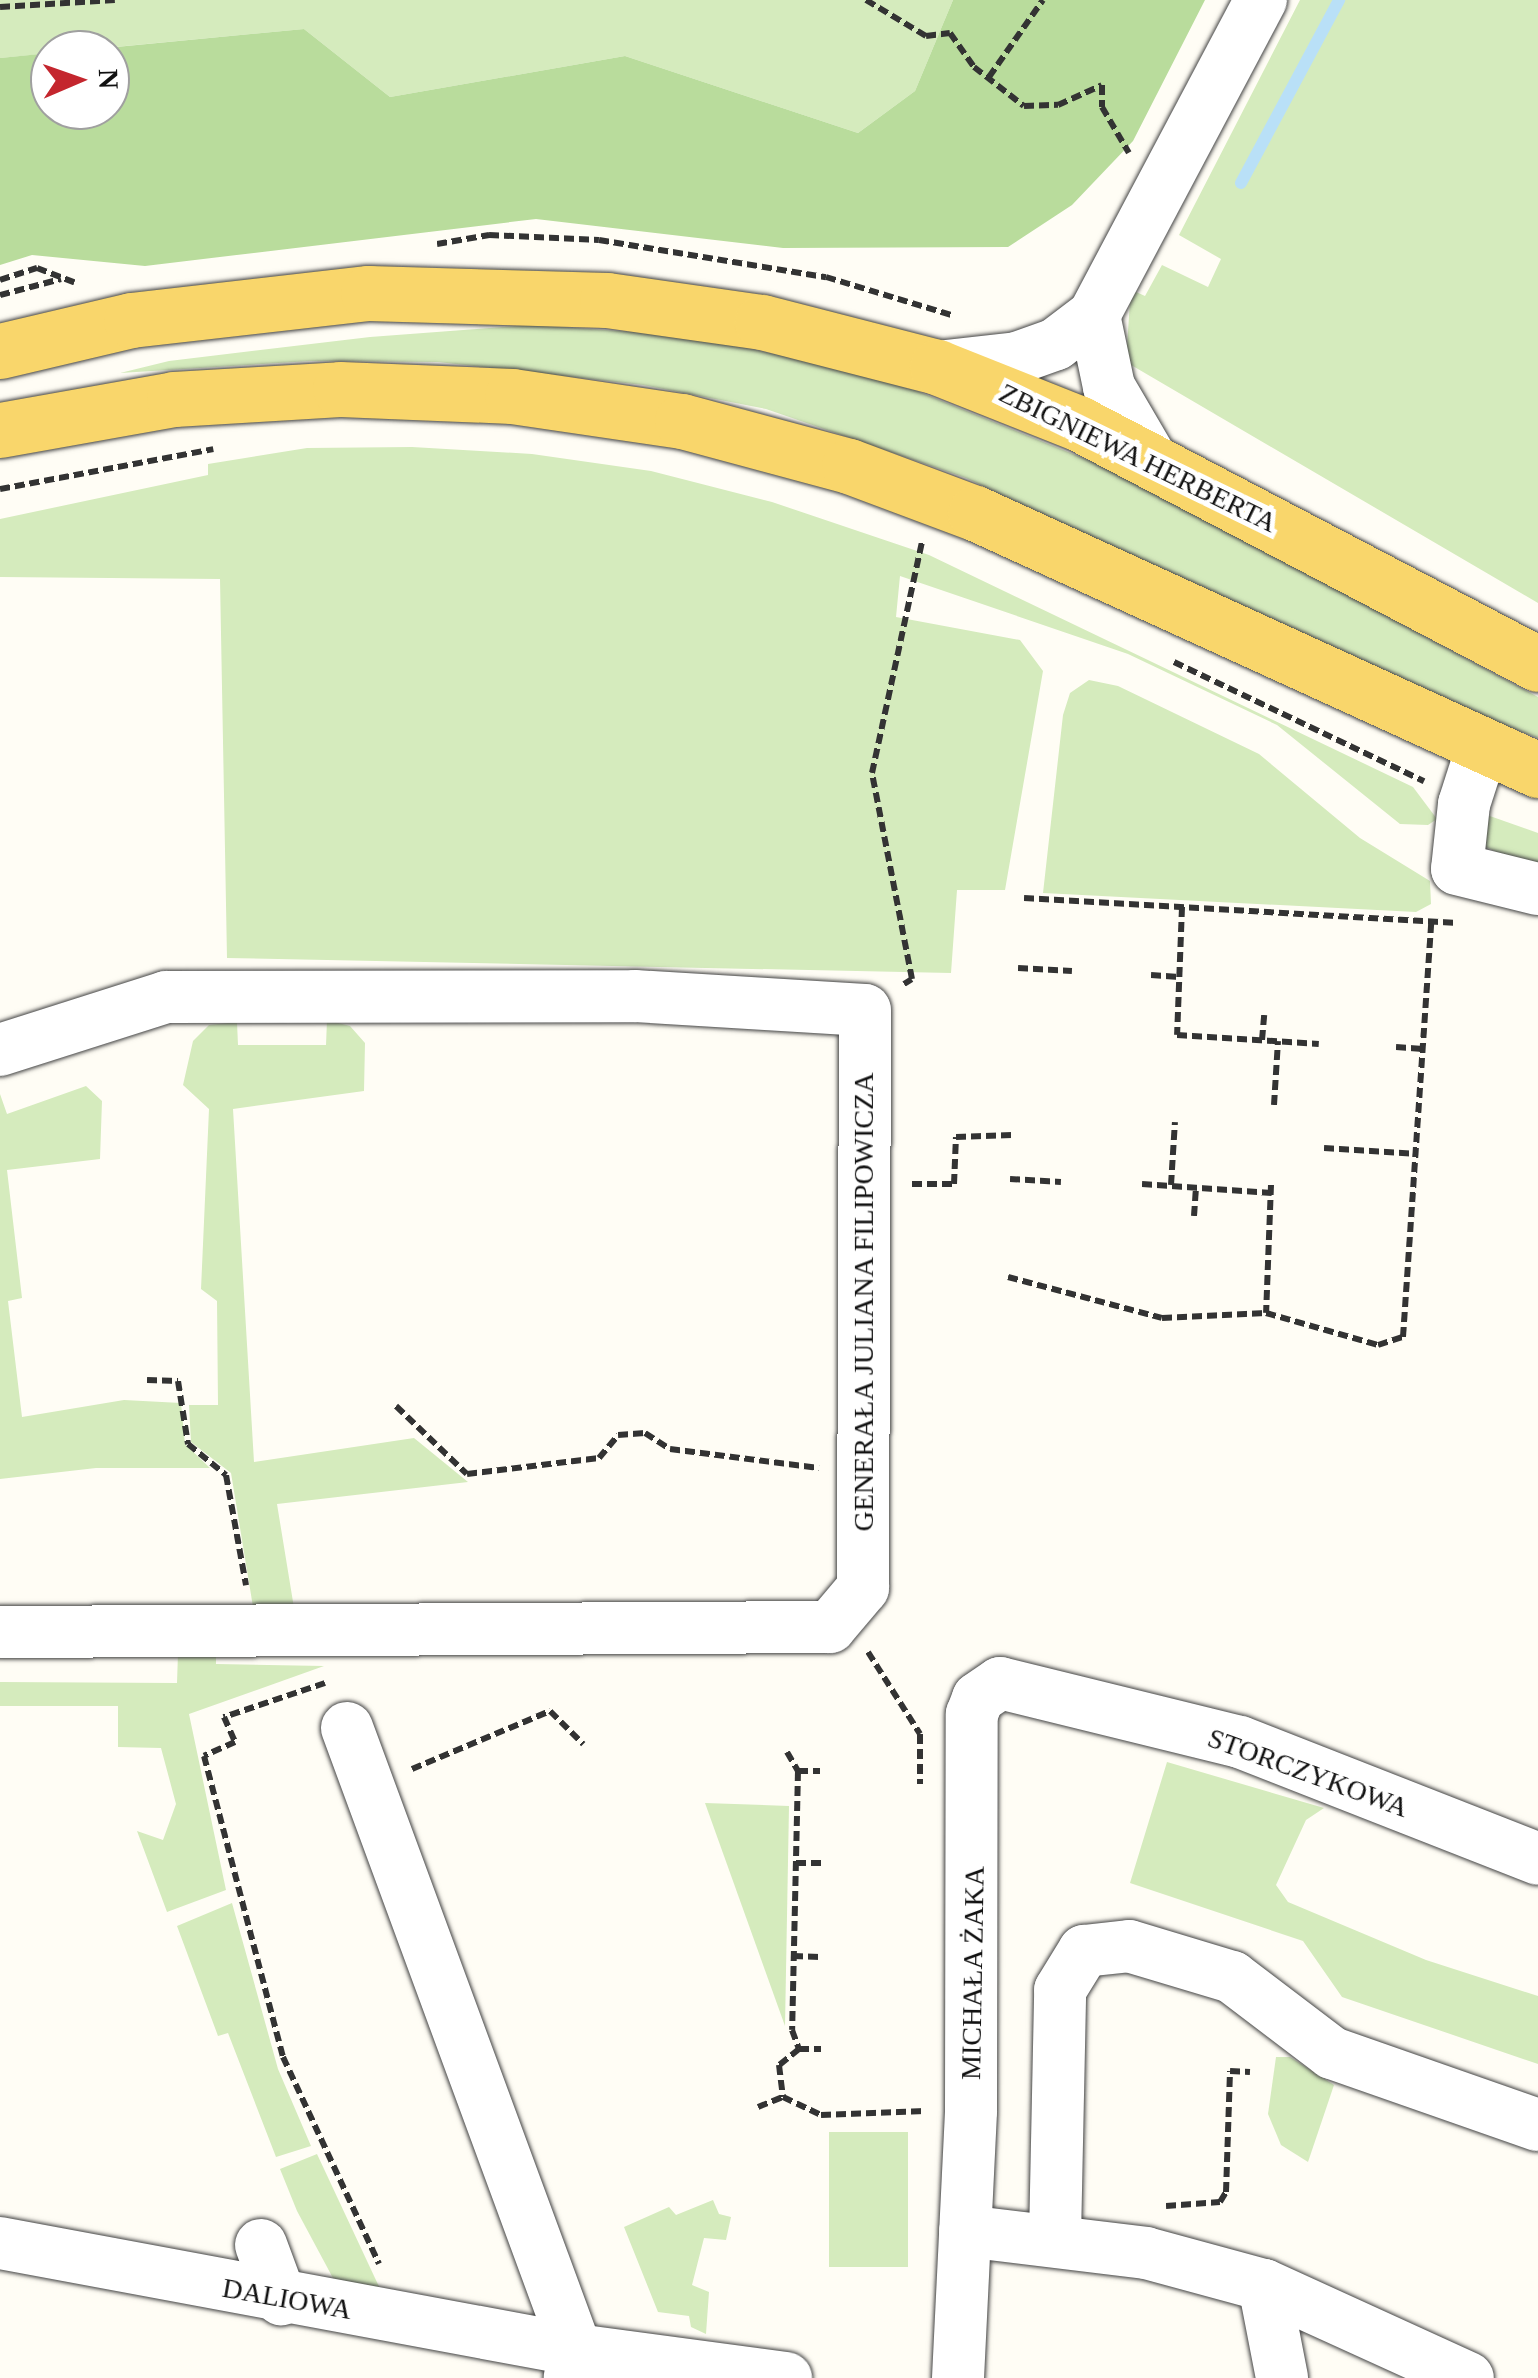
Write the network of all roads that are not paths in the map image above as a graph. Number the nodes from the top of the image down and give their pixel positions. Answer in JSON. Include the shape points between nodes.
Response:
{"nodes":[{"id":1,"x":1262,"y":0,"type":"edge"},
{"id":2,"x":1094,"y":315,"type":"junction"},
{"id":3,"x":0,"y":351,"type":"edge"},
{"id":4,"x":937,"y":367,"type":"junction"},
{"id":5,"x":0,"y":430,"type":"edge"},
{"id":6,"x":1150,"y":457,"type":"junction"},
{"id":7,"x":1538,"y":664,"type":"edge"},
{"id":8,"x":1482,"y":748,"type":"junction"},
{"id":9,"x":1538,"y":770,"type":"edge"},
{"id":10,"x":1538,"y":889,"type":"edge"},
{"id":11,"x":0,"y":1050,"type":"edge"},
{"id":12,"x":0,"y":1632,"type":"edge"},
{"id":13,"x":972,"y":1714,"type":"joint"},
{"id":14,"x":347,"y":1728,"type":"road end"},
{"id":15,"x":1538,"y":1859,"type":"edge"},
{"id":16,"x":1538,"y":2124,"type":"edge"},
{"id":17,"x":965,"y":2231,"type":"junction"},
{"id":18,"x":1055,"y":2238,"type":"junction"},
{"id":19,"x":0,"y":2244,"type":"edge"},
{"id":20,"x":261,"y":2245,"type":"dead end"},
{"id":21,"x":1264,"y":2285,"type":"junction"},
{"id":22,"x":281,"y":2299,"type":"junction"},
{"id":23,"x":573,"y":2364,"type":"edge"},
{"id":24,"x":768,"y":2375,"type":"edge"},
{"id":25,"x":958,"y":2378,"type":"edge"},
{"id":26,"x":1282,"y":2378,"type":"edge"},
{"id":27,"x":1468,"y":2378,"type":"edge"}],
"edges":[{"from":1,"to":2,"type":"street"},
{"from":2,"to":4,"type":"street","via":[[1056,344],[1017,358]]},
{"from":2,"to":6,"type":"street","via":[[1110,387]]},
{"from":3,"to":4,"type":"main road","name":"ZBIGNIEWA HERBERTA","via":[[213,308],[452,290],[688,308]]},
{"from":4,"to":6,"type":"main road","name":"ZBIGNIEWA HERBERTA"},
{"from":5,"to":8,"type":"main road","via":[[174,399],[340,388],[512,396],[682,421],[849,466],[975,512]]},
{"from":6,"to":7,"type":"main road","name":"ZBIGNIEWA HERBERTA"},
{"from":8,"to":9,"type":"main road"},
{"from":8,"to":10,"type":"street","via":[[1464,804],[1457,869]]},
{"from":11,"to":12,"type":"street","name":"GENERAŁA JULIANA FILIPOWICZA","via":[[166,997],[635,996],[865,1010],[866,1184],[863,1588],[830,1627]]},
{"from":13,"to":15,"type":"street","name":"STORCZYKOWA","via":[[978,1698],[1000,1683],[1240,1742]]},
{"from":13,"to":17,"type":"street","name":"MICHAŁA ŻAKA","via":[[976,1922]]},
{"from":14,"to":23,"type":"street"},
{"from":16,"to":18,"type":"street","via":[[1332,2053],[1232,1977],[1129,1946],[1084,1951],[1060,1990]]},
{"from":17,"to":18,"type":"street"},
{"from":17,"to":25,"type":"street","name":"MICHAŁA ŻAKA"},
{"from":18,"to":21,"type":"street"},
{"from":19,"to":22,"type":"street","name":"DALIOWA"},
{"from":20,"to":22,"type":"street"},
{"from":21,"to":26,"type":"street"},
{"from":21,"to":27,"type":"street","via":[[1334,2311]]},
{"from":22,"to":23,"type":"street","name":"DALIOWA"},
{"from":23,"to":24,"type":"street","name":"DALIOWA"}]}
